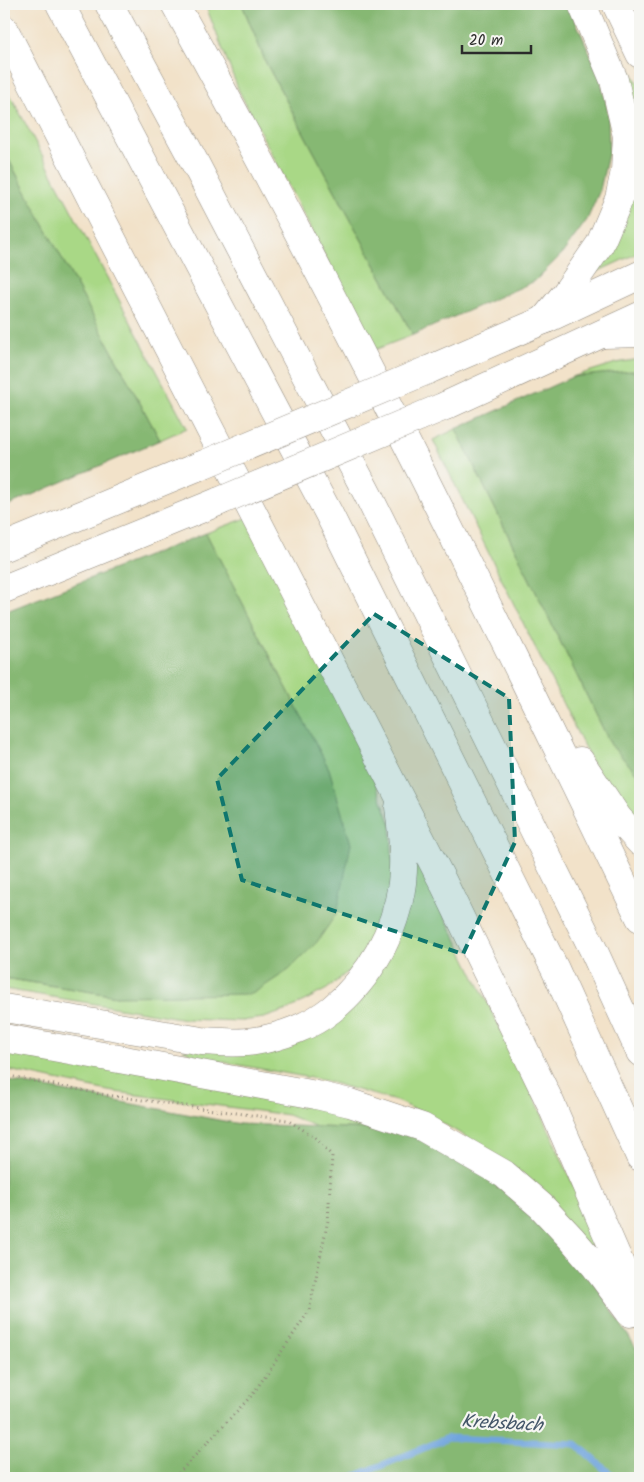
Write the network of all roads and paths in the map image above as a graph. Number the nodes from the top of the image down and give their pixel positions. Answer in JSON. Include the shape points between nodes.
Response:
{"nodes":[{"id":1,"x":60,"y":4,"type":"edge"},
{"id":2,"x":109,"y":4,"type":"edge"},
{"id":3,"x":175,"y":4,"type":"edge"},
{"id":4,"x":195,"y":4,"type":"edge"},
{"id":5,"x":582,"y":4,"type":"edge"},
{"id":6,"x":616,"y":4,"type":"edge"},
{"id":7,"x":4,"y":29,"type":"edge"},
{"id":8,"x":640,"y":54,"type":"edge"},
{"id":9,"x":4,"y":57,"type":"edge"},
{"id":10,"x":28,"y":74,"type":"junction"},
{"id":11,"x":222,"y":89,"type":"junction"},
{"id":12,"x":640,"y":275,"type":"edge"},
{"id":13,"x":640,"y":316,"type":"edge"},
{"id":14,"x":544,"y":320,"type":"junction"},
{"id":15,"x":640,"y":333,"type":"edge"},
{"id":16,"x":604,"y":334,"type":"junction"},
{"id":17,"x":4,"y":547,"type":"edge"},
{"id":18,"x":4,"y":589,"type":"edge"},
{"id":19,"x":521,"y":671,"type":"junction"},
{"id":20,"x":398,"y":793,"type":"junction"},
{"id":21,"x":640,"y":842,"type":"edge"},
{"id":22,"x":640,"y":918,"type":"edge"},
{"id":23,"x":4,"y":1008,"type":"edge"},
{"id":24,"x":4,"y":1038,"type":"edge"},
{"id":25,"x":640,"y":1052,"type":"edge"},
{"id":26,"x":4,"y":1075,"type":"edge"},
{"id":27,"x":640,"y":1157,"type":"edge"},
{"id":28,"x":640,"y":1310,"type":"edge"},
{"id":29,"x":640,"y":1327,"type":"edge"},
{"id":30,"x":174,"y":1478,"type":"edge"}],
"edges":[{"from":1,"to":27,"type":"highway","via":[[329,514],[555,969]]},
{"from":2,"to":25,"type":"highway","via":[[368,495],[593,949]]},
{"from":3,"to":11,"type":"highway"},
{"from":4,"to":11,"type":"highway"},
{"from":5,"to":14,"type":"highway","via":[[614,80],[627,136],[625,171],[619,199],[600,244]]},
{"from":6,"to":8,"type":"highway"},
{"from":7,"to":10,"type":"highway"},
{"from":9,"to":10,"type":"highway"},
{"from":10,"to":20,"type":"highway"},
{"from":11,"to":19,"type":"highway","via":[[420,467]]},
{"from":12,"to":14,"type":"highway"},
{"from":13,"to":16,"type":"highway"},
{"from":14,"to":17,"type":"highway","bridge":true},
{"from":15,"to":16,"type":"highway"},
{"from":16,"to":18,"type":"highway","bridge":true,"via":[[445,406]]},
{"from":19,"to":21,"type":"highway","via":[[618,818]]},
{"from":19,"to":22,"type":"highway"},
{"from":20,"to":23,"type":"highway","via":[[404,859],[398,906],[391,928],[379,953],[349,992],[331,1009],[305,1025],[254,1041],[202,1041]]},
{"from":20,"to":28,"type":"highway","via":[[550,1102]]},
{"from":24,"to":29,"type":"highway","via":[[316,1095],[422,1127],[504,1174],[541,1206],[595,1266]]},
{"from":26,"to":30,"type":"path","via":[[106,1095],[287,1120],[314,1137],[332,1156],[328,1220],[310,1311],[253,1394]]}]}
